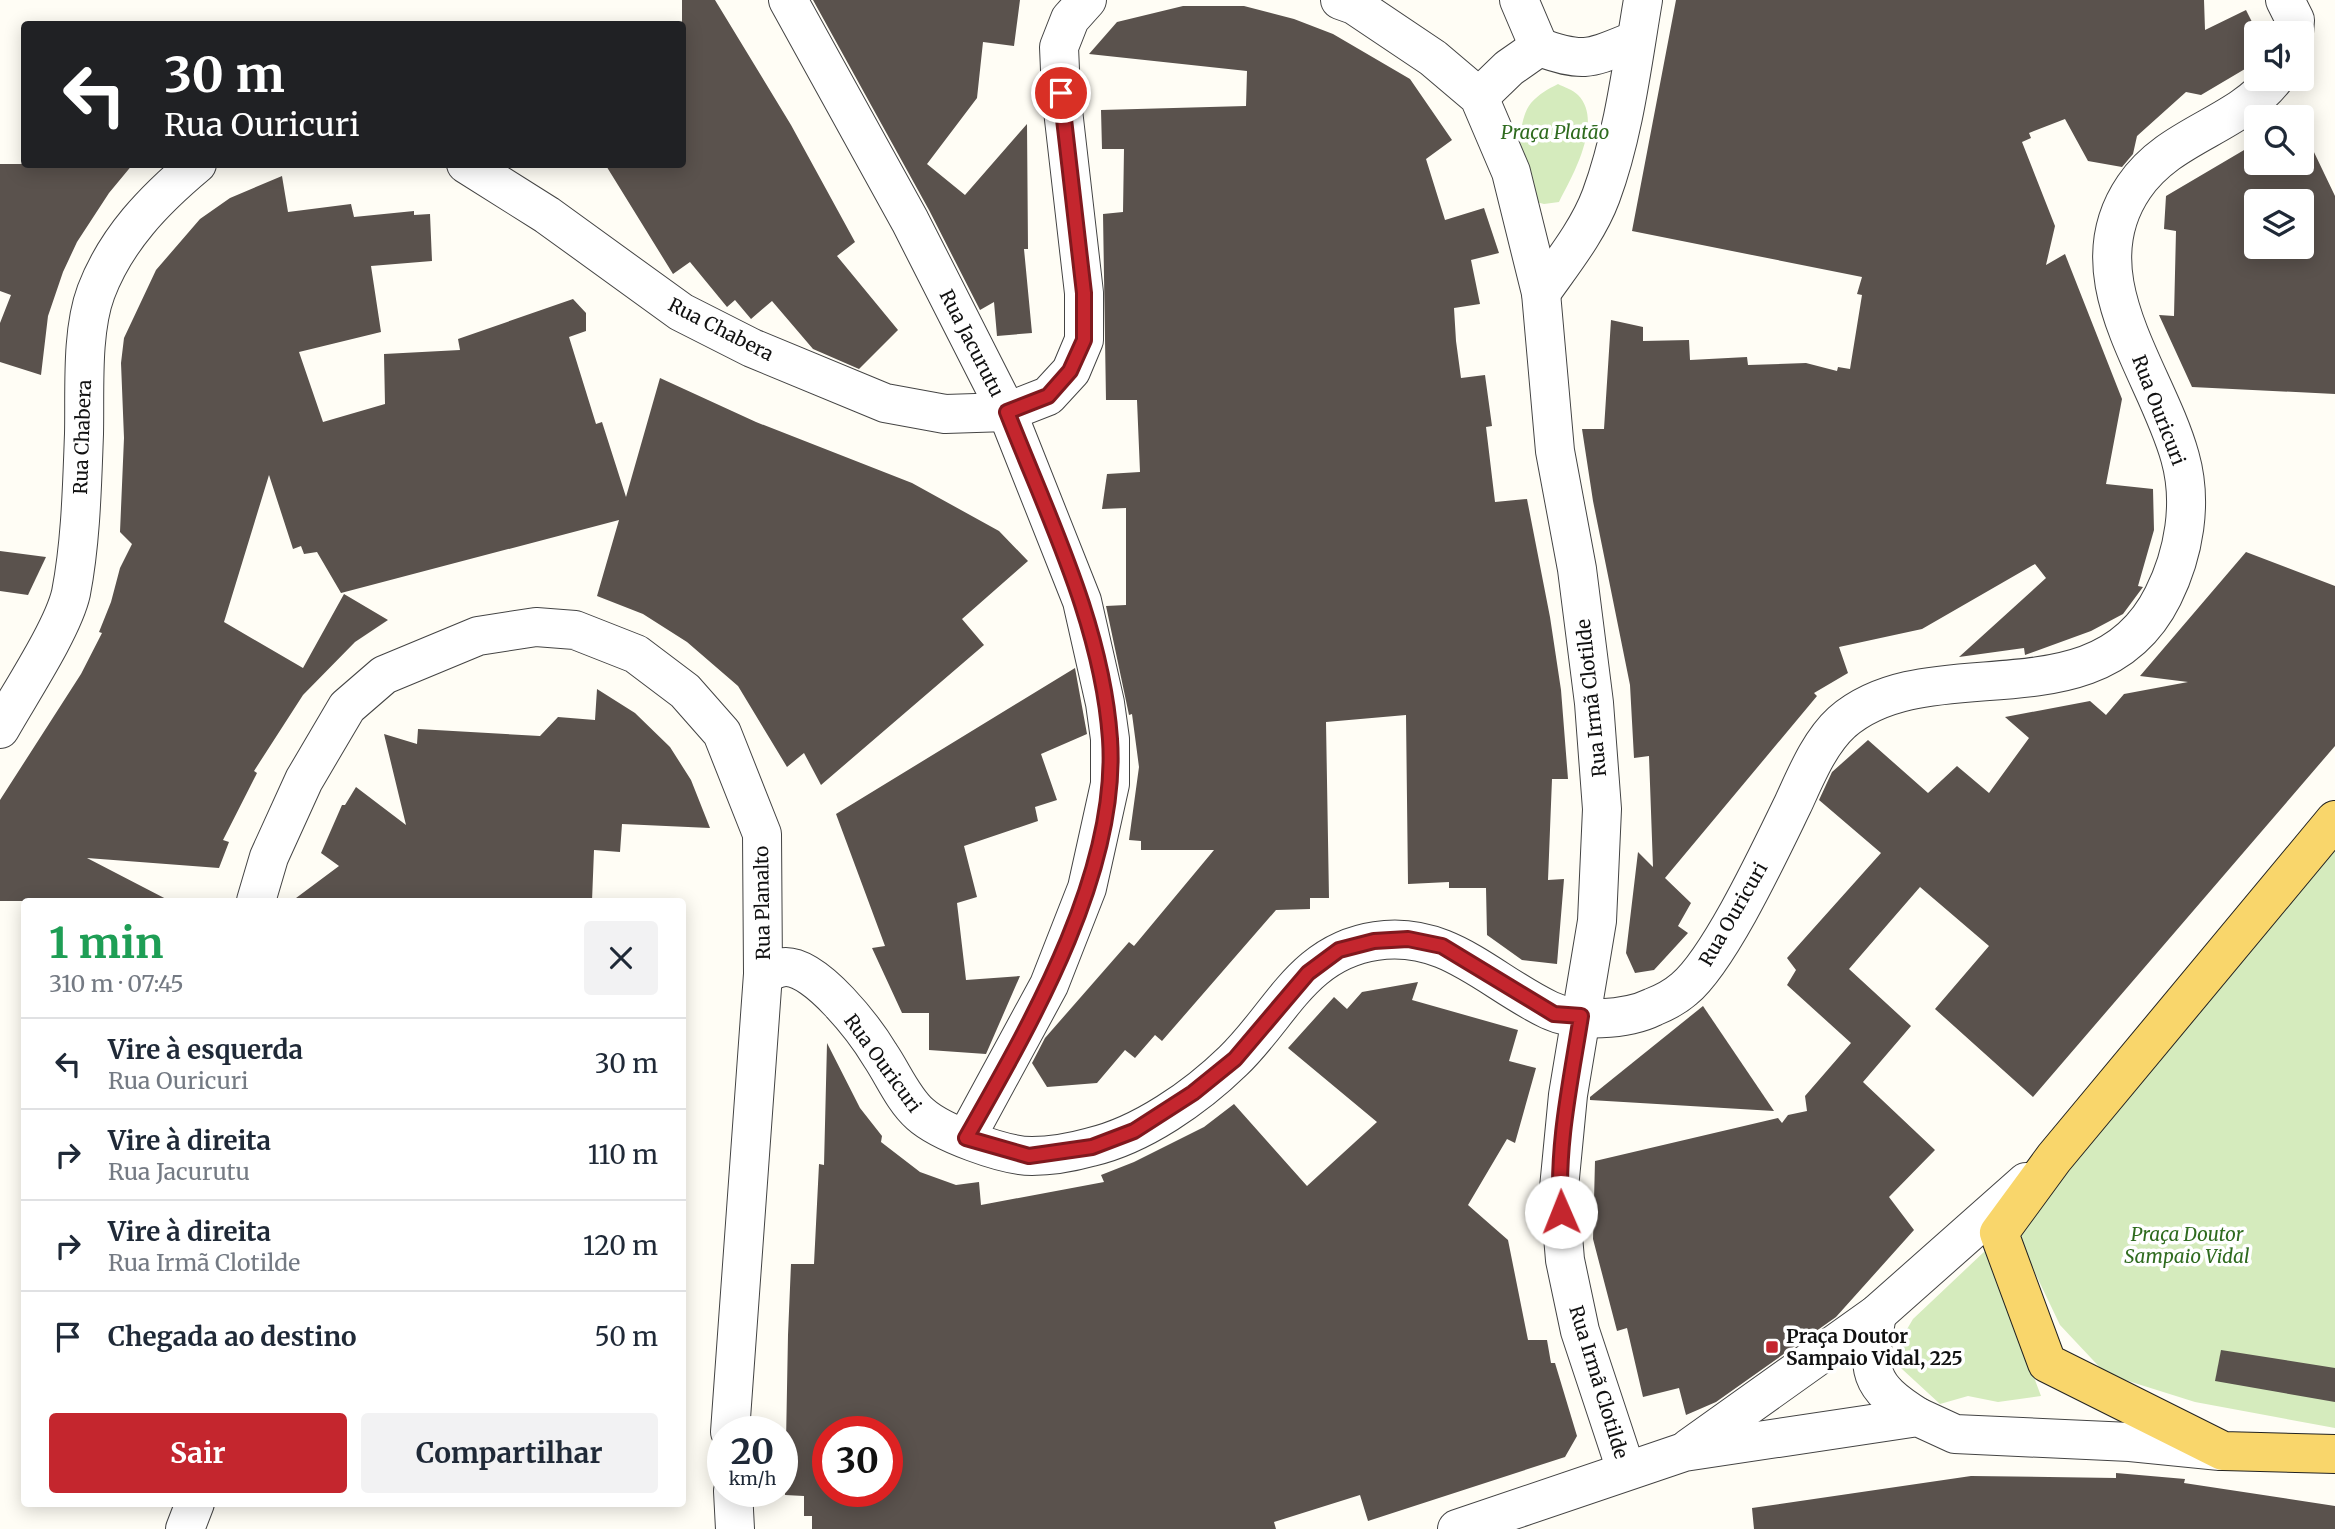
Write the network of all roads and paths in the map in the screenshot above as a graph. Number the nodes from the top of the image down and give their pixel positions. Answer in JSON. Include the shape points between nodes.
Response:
{"nodes":[{"id":1,"x":788,"y":0,"type":"edge"},
{"id":2,"x":1087,"y":0,"type":"edge"},
{"id":3,"x":1340,"y":0,"type":"edge"},
{"id":4,"x":1519,"y":0,"type":"edge"},
{"id":5,"x":1643,"y":0,"type":"edge"},
{"id":6,"x":2284,"y":0,"type":"edge"},
{"id":7,"x":2295,"y":21,"type":"edge"},
{"id":8,"x":1636,"y":40,"type":"junction"},
{"id":9,"x":1539,"y":47,"type":"junction"},
{"id":10,"x":2265,"y":91,"type":"edge"},
{"id":11,"x":1479,"y":97,"type":"junction"},
{"id":12,"x":192,"y":168,"type":"edge"},
{"id":13,"x":472,"y":168,"type":"edge"},
{"id":14,"x":1541,"y":293,"type":"junction"},
{"id":15,"x":1007,"y":412,"type":"junction"},
{"id":16,"x":0,"y":729,"type":"edge"},
{"id":17,"x":2335,"y":820,"type":"edge"},
{"id":18,"x":257,"y":898,"type":"edge"},
{"id":19,"x":763,"y":974,"type":"junction"},
{"id":20,"x":1581,"y":1016,"type":"junction"},
{"id":21,"x":966,"y":1138,"type":"junction"},
{"id":22,"x":2054,"y":1158,"type":"junction"},
{"id":23,"x":1877,"y":1314,"type":"junction"},
{"id":24,"x":731,"y":1416,"type":"edge"},
{"id":25,"x":1918,"y":1417,"type":"junction"},
{"id":26,"x":2222,"y":1451,"type":"junction"},
{"id":27,"x":1685,"y":1452,"type":"junction"},
{"id":28,"x":2335,"y":1454,"type":"edge"},
{"id":29,"x":1626,"y":1470,"type":"junction"},
{"id":30,"x":193,"y":1507,"type":"edge"},
{"id":31,"x":734,"y":1507,"type":"edge"},
{"id":32,"x":185,"y":1529,"type":"edge"},
{"id":33,"x":735,"y":1529,"type":"edge"},
{"id":34,"x":1457,"y":1529,"type":"edge"}],
"edges":[{"from":1,"to":15,"type":"street","name":"Rua Jacurutu","via":[[910,221]]},
{"from":2,"to":15,"type":"street","via":[[1070,19],[1059,47],[1084,293],[1084,340],[1070,371],[1048,396]]},
{"from":3,"to":11,"type":"street","name":"Rua Irmã Clotilde","via":[[1433,58]]},
{"from":4,"to":9,"type":"street"},
{"from":5,"to":8,"type":"street"},
{"from":6,"to":7,"type":"street"},
{"from":8,"to":9,"type":"street","via":[[1575,60]]},
{"from":8,"to":14,"type":"street","via":[[1619,136],[1601,198]]},
{"from":9,"to":11,"type":"street"},
{"from":10,"to":20,"type":"street","name":"Rua Ouricuri","via":[[2166,151],[2134,185],[2116,219],[2110,252],[2115,293],[2181,459],[2187,507],[2182,547],[2162,599],[2135,635],[2106,657],[2064,671],[2002,682],[1917,689],[1876,701],[1840,724],[1814,759],[1706,965],[1683,990],[1651,1009],[1623,1019]]},
{"from":11,"to":14,"type":"street","name":"Rua Irmã Clotilde","via":[[1511,172]]},
{"from":12,"to":16,"type":"street","name":"Rua Chabera","via":[[162,193],[123,239],[95,293],[84,363],[80,521],[70,596]]},
{"from":13,"to":15,"type":"street","name":"Rua Chabera","via":[[547,215],[681,312],[752,348],[886,403],[945,414]]},
{"from":14,"to":20,"type":"street","name":"Rua Irmã Clotilde","via":[[1555,451],[1577,569],[1602,809],[1597,921]]},
{"from":15,"to":21,"type":"street","name":"Rua Jacurutu","via":[[1082,601],[1105,703],[1110,785],[1087,888],[1049,985]]},
{"from":17,"to":22,"type":"main road"},
{"from":18,"to":19,"type":"street","name":"Rua Planalto","via":[[269,857],[304,780],[347,707],[384,675],[478,636],[536,627],[575,630],[636,654],[685,691],[722,733],[762,834]]},
{"from":19,"to":21,"type":"street","name":"Rua Ouricuri","via":[[788,967],[811,975],[862,1027],[922,1116]]},
{"from":19,"to":24,"type":"street","name":"Rua Planalto"},
{"from":20,"to":21,"type":"street","name":"Rua Ouricuri","via":[[1554,1014],[1442,946],[1408,939],[1374,941],[1339,950],[1308,973],[1235,1059],[1134,1131],[1092,1147],[1029,1156]]},
{"from":20,"to":29,"type":"street","name":"Rua Irmã Clotilde","via":[[1559,1188],[1565,1260],[1580,1331]]},
{"from":22,"to":23,"type":"street"},
{"from":22,"to":26,"type":"main road","via":[[1999,1233],[2047,1363]]},
{"from":23,"to":25,"type":"street","via":[[1870,1350],[1873,1377],[1889,1399]]},
{"from":23,"to":27,"type":"street"},
{"from":25,"to":26,"type":"street","via":[[1955,1434]]},
{"from":25,"to":27,"type":"street"},
{"from":26,"to":28,"type":"main road"},
{"from":27,"to":29,"type":"street"},
{"from":29,"to":34,"type":"street"},
{"from":30,"to":32,"type":"street"},
{"from":31,"to":33,"type":"street"}]}
